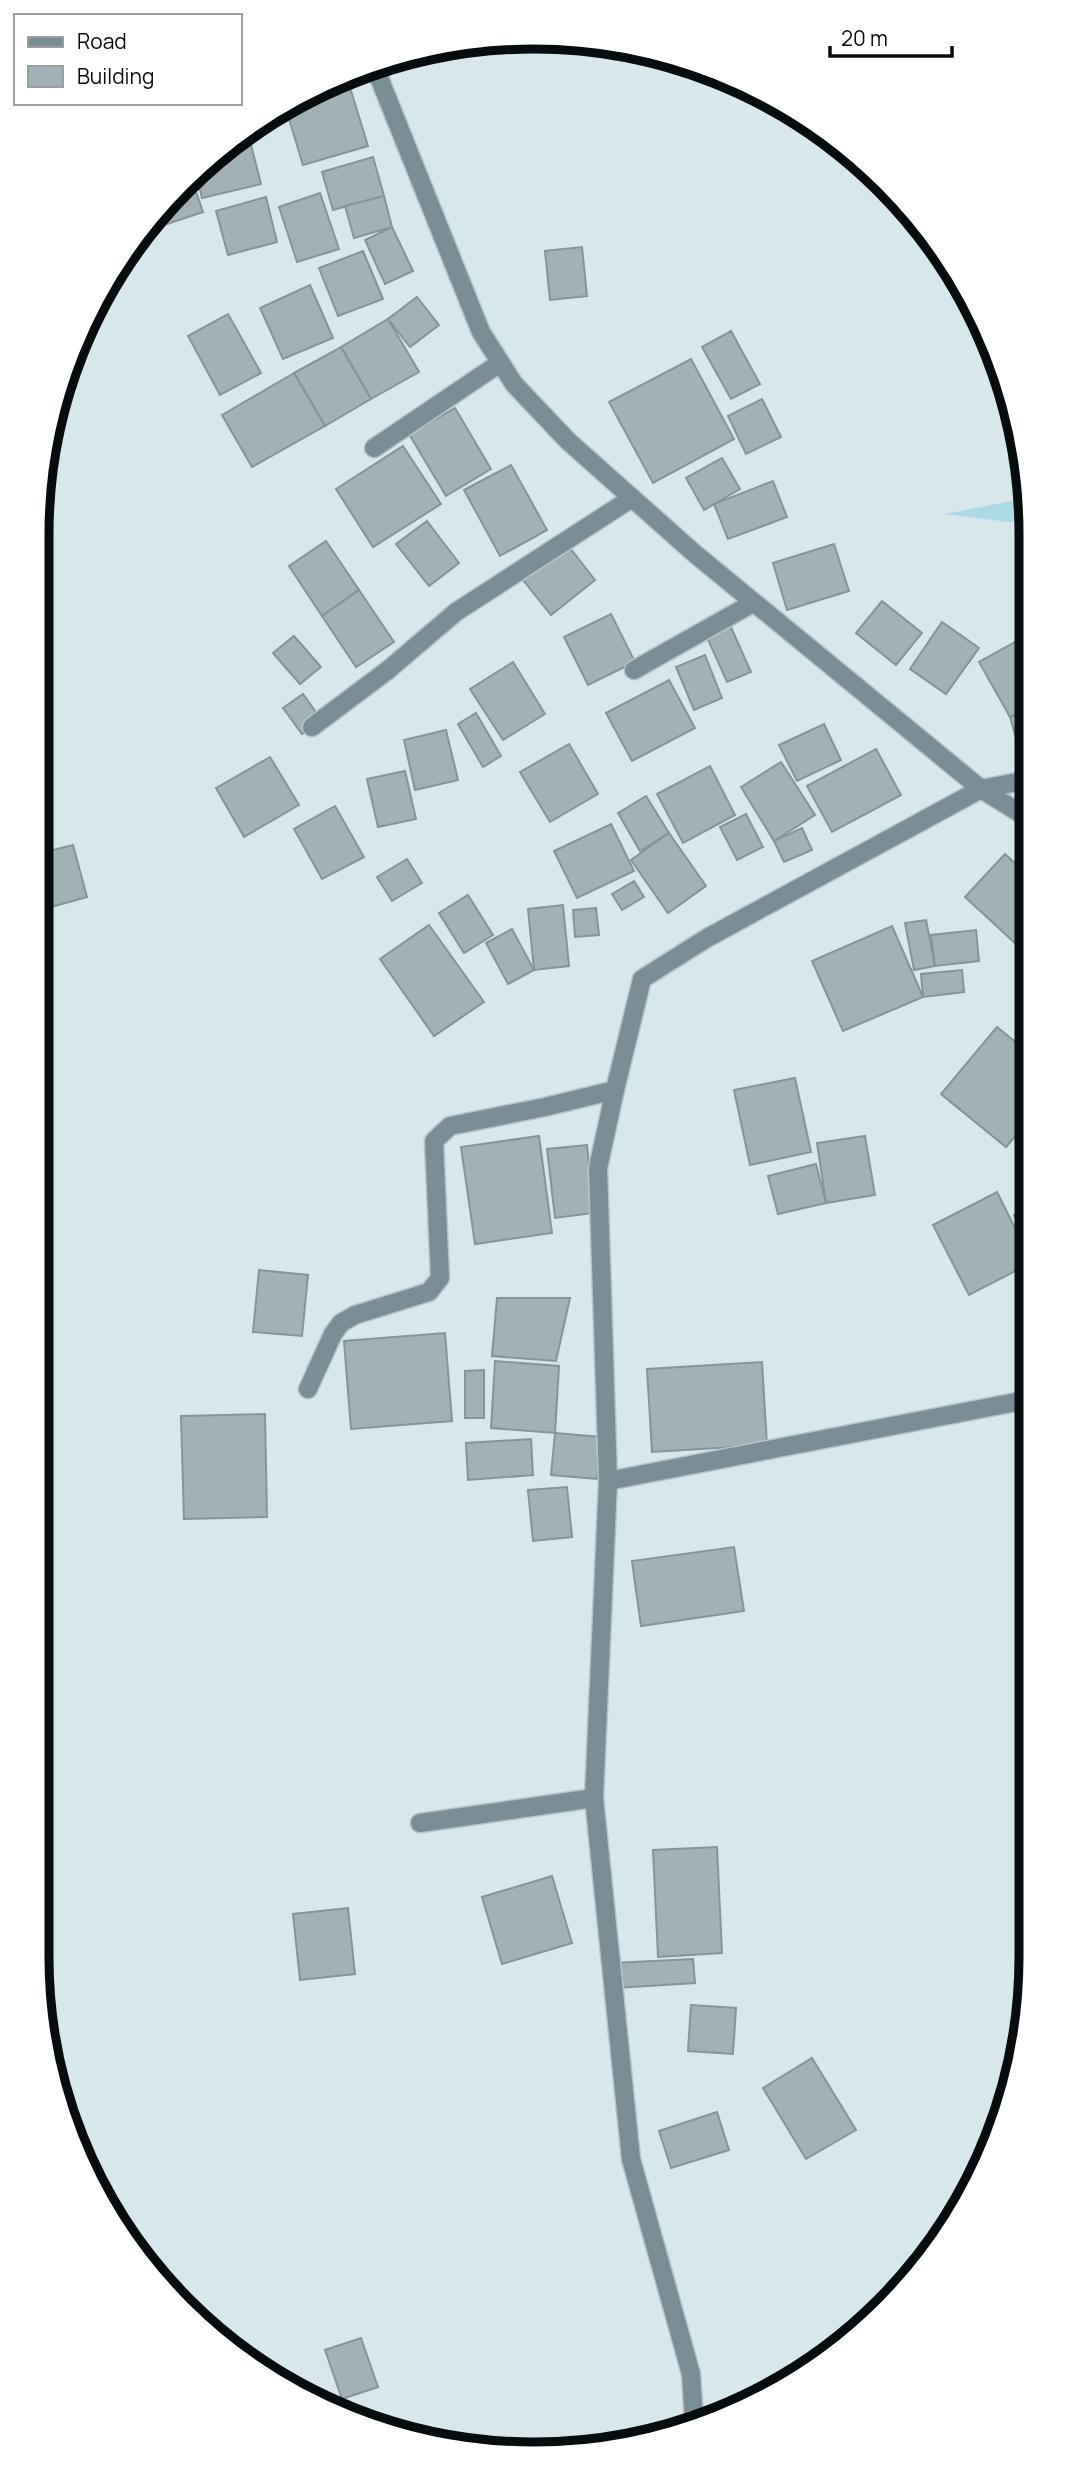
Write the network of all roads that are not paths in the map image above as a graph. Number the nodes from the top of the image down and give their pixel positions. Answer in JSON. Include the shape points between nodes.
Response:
{"nodes":[{"id":1,"x":378,"y":75,"type":"edge"},
{"id":2,"x":500,"y":363,"type":"junction"},
{"id":3,"x":374,"y":448,"type":"dead end"},
{"id":4,"x":632,"y":498,"type":"junction"},
{"id":5,"x":753,"y":603,"type":"junction"},
{"id":6,"x":634,"y":670,"type":"dead end"},
{"id":7,"x":312,"y":727,"type":"dead end"},
{"id":8,"x":1019,"y":782,"type":"edge"},
{"id":9,"x":981,"y":789,"type":"junction"},
{"id":10,"x":1019,"y":812,"type":"edge"},
{"id":11,"x":615,"y":1090,"type":"junction"},
{"id":12,"x":308,"y":1389,"type":"dead end"},
{"id":13,"x":1019,"y":1401,"type":"edge"},
{"id":14,"x":608,"y":1481,"type":"junction"},
{"id":15,"x":594,"y":1798,"type":"junction"},
{"id":16,"x":419,"y":1823,"type":"dead end"},
{"id":17,"x":694,"y":2415,"type":"edge"}],
"edges":[{"from":1,"to":2,"type":"street","via":[[481,332]]},
{"from":2,"to":3,"type":"street"},
{"from":2,"to":4,"type":"street","via":[[568,441]]},
{"from":4,"to":5,"type":"street"},
{"from":4,"to":7,"type":"street","via":[[456,612]]},
{"from":5,"to":6,"type":"street"},
{"from":5,"to":9,"type":"street"},
{"from":8,"to":9,"type":"street"},
{"from":9,"to":10,"type":"street"},
{"from":9,"to":11,"type":"street","via":[[706,938],[642,979]]},
{"from":11,"to":12,"type":"street","via":[[450,1126],[434,1141],[440,1278],[429,1292],[341,1323]]},
{"from":11,"to":14,"type":"street","via":[[598,1168]]},
{"from":13,"to":14,"type":"street"},
{"from":14,"to":15,"type":"street"},
{"from":15,"to":16,"type":"street"},
{"from":15,"to":17,"type":"street","via":[[631,2160],[691,2374]]}]}
